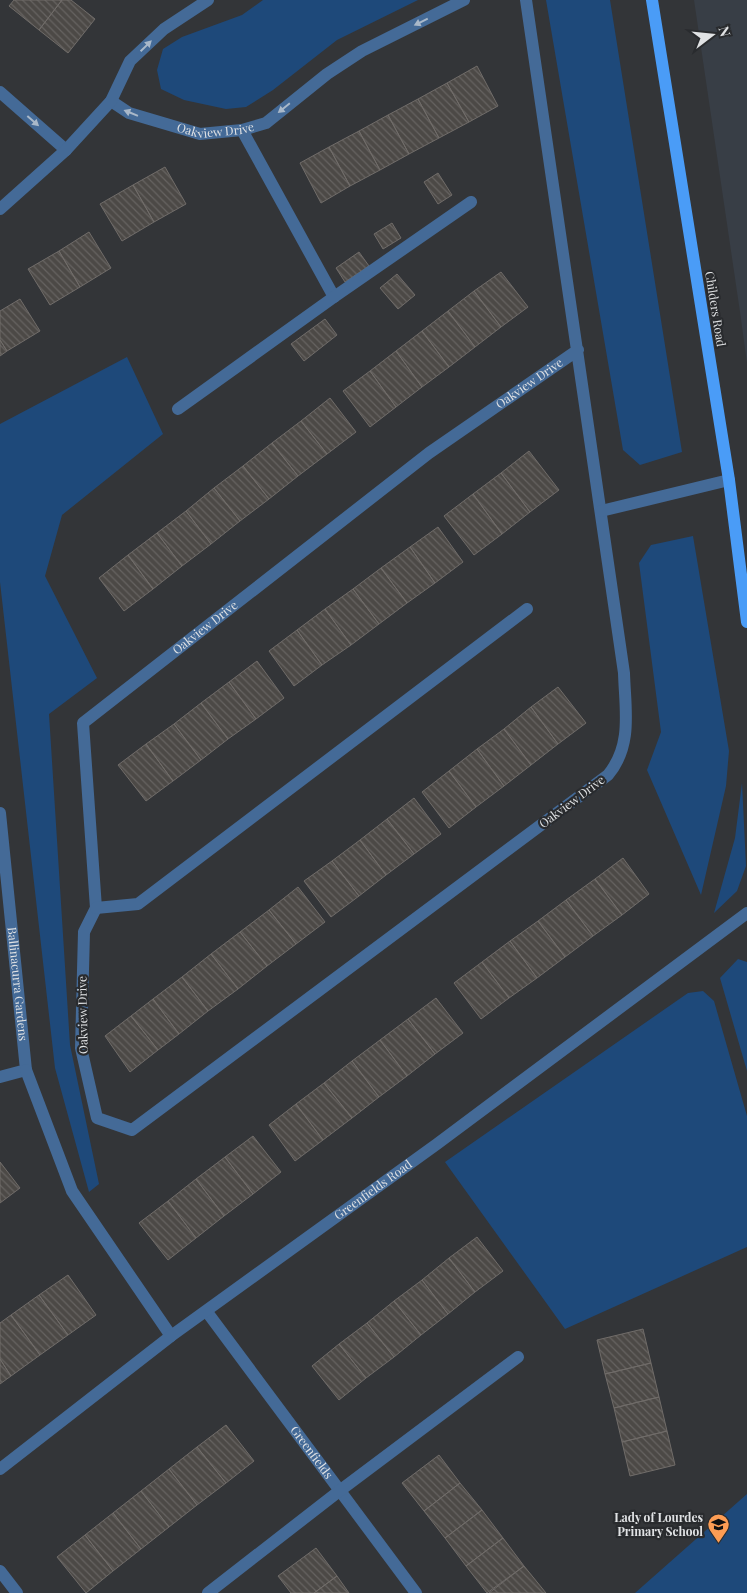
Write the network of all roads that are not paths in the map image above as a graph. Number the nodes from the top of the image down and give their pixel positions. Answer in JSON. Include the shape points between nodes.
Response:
{"nodes":[{"id":1,"x":208,"y":0,"type":"edge"},
{"id":2,"x":464,"y":0,"type":"edge"},
{"id":3,"x":526,"y":0,"type":"edge"},
{"id":4,"x":652,"y":0,"type":"edge"},
{"id":5,"x":0,"y":92,"type":"edge"},
{"id":6,"x":110,"y":101,"type":"junction"},
{"id":7,"x":242,"y":130,"type":"junction"},
{"id":8,"x":66,"y":150,"type":"junction"},
{"id":9,"x":471,"y":202,"type":"dead end"},
{"id":10,"x":0,"y":209,"type":"edge"},
{"id":11,"x":334,"y":297,"type":"junction"},
{"id":12,"x":578,"y":350,"type":"junction"},
{"id":13,"x":178,"y":409,"type":"dead end"},
{"id":14,"x":729,"y":480,"type":"junction"},
{"id":15,"x":600,"y":511,"type":"junction"},
{"id":16,"x":527,"y":609,"type":"dead end"},
{"id":17,"x":747,"y":622,"type":"edge"},
{"id":18,"x":0,"y":813,"type":"edge"},
{"id":19,"x":96,"y":908,"type":"junction"},
{"id":20,"x":747,"y":912,"type":"edge"},
{"id":21,"x":26,"y":1070,"type":"junction"},
{"id":22,"x":0,"y":1077,"type":"edge"},
{"id":23,"x":206,"y":1312,"type":"junction"},
{"id":24,"x":171,"y":1336,"type":"junction"},
{"id":25,"x":518,"y":1357,"type":"dead end"},
{"id":26,"x":0,"y":1469,"type":"edge"},
{"id":27,"x":338,"y":1492,"type":"junction"},
{"id":28,"x":0,"y":1571,"type":"edge"},
{"id":29,"x":17,"y":1593,"type":"edge"},
{"id":30,"x":208,"y":1593,"type":"edge"},
{"id":31,"x":416,"y":1593,"type":"edge"}],
"edges":[{"from":6,"to":1,"type":"street","one_way":true,"via":[[130,61],[164,29]]},
{"from":2,"to":7,"type":"street","name":"Oakview Drive","one_way":true,"via":[[362,51],[326,74],[266,123]]},
{"from":3,"to":12,"type":"street","name":"Oakview Drive"},
{"from":4,"to":14,"type":"main road","name":"Childers Road"},
{"from":5,"to":8,"type":"street","one_way":true},
{"from":7,"to":6,"type":"street","name":"Oakview Drive","one_way":true,"via":[[200,134],[129,113]]},
{"from":6,"to":8,"type":"street"},
{"from":7,"to":11,"type":"street"},
{"from":8,"to":10,"type":"street"},
{"from":9,"to":11,"type":"street"},
{"from":11,"to":13,"type":"street"},
{"from":12,"to":15,"type":"street","name":"Oakview Drive"},
{"from":12,"to":19,"type":"street","name":"Oakview Drive","via":[[429,453],[84,723]]},
{"from":14,"to":15,"type":"street"},
{"from":14,"to":17,"type":"main road","name":"Childers Road"},
{"from":15,"to":19,"type":"street","name":"Oakview Drive","via":[[624,673],[626,733],[620,761],[608,775],[132,1130],[97,1118],[81,1048],[84,932]]},
{"from":16,"to":19,"type":"street","via":[[138,904]]},
{"from":18,"to":21,"type":"street","name":"Ballinacurra Gardens"},
{"from":20,"to":23,"type":"street","name":"Greenfields Road"},
{"from":21,"to":22,"type":"street"},
{"from":21,"to":24,"type":"street","name":"Ballinacurra Gardens","via":[[72,1191]]},
{"from":23,"to":24,"type":"street","name":"Greenfields Road"},
{"from":23,"to":27,"type":"street","name":"Greenfields"},
{"from":24,"to":26,"type":"street","name":"Greenfields Road"},
{"from":25,"to":27,"type":"street"},
{"from":27,"to":30,"type":"street"},
{"from":27,"to":31,"type":"street","name":"Greenfields"},
{"from":28,"to":29,"type":"street"}]}
